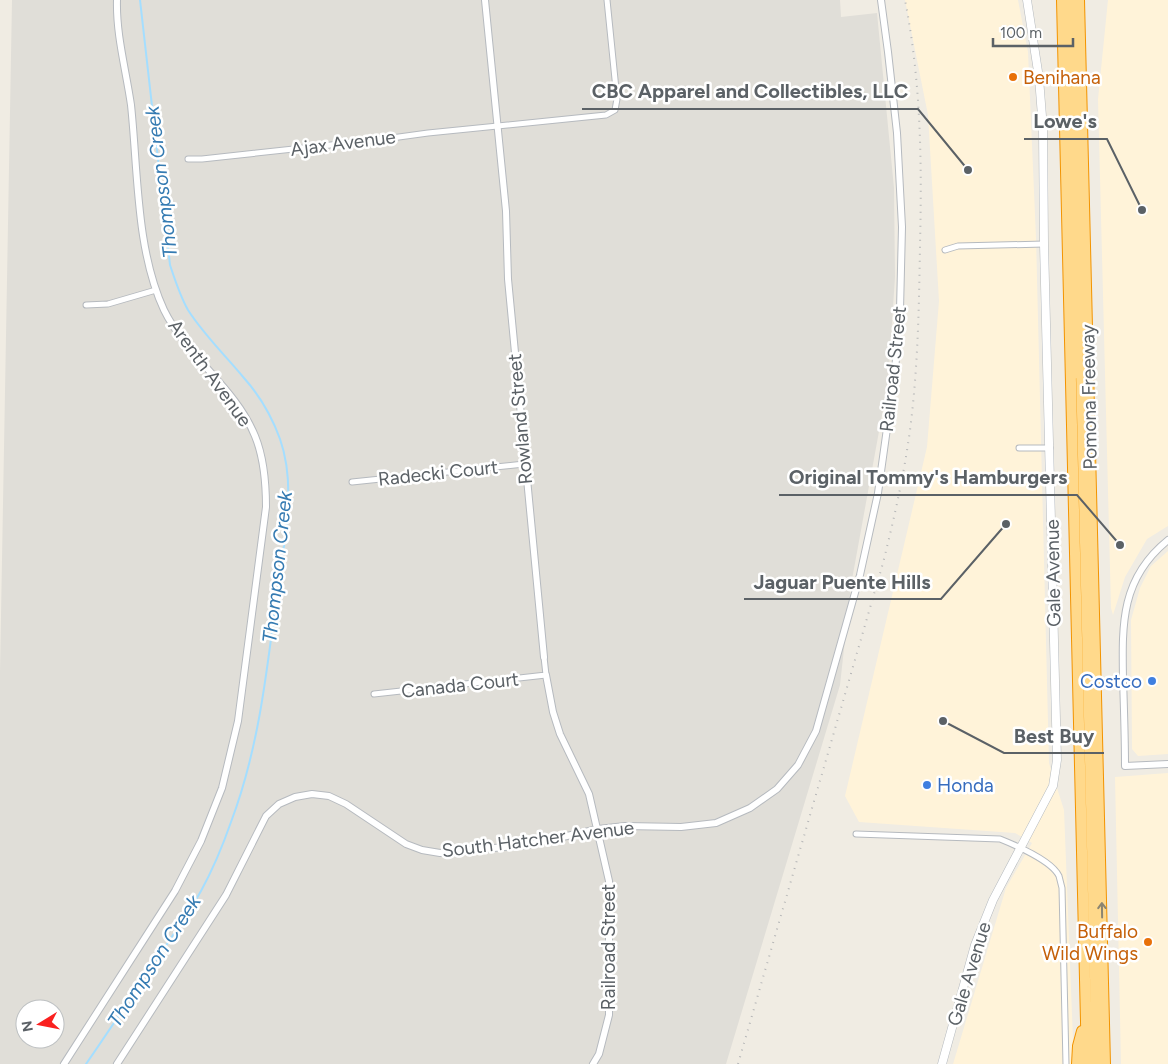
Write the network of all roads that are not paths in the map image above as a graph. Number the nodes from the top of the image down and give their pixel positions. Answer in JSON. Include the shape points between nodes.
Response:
{"nodes":[{"id":1,"x":118,"y":0,"type":"edge"},
{"id":2,"x":485,"y":0,"type":"edge"},
{"id":3,"x":607,"y":0,"type":"edge"},
{"id":4,"x":881,"y":0,"type":"edge"},
{"id":5,"x":1027,"y":0,"type":"edge"},
{"id":6,"x":1062,"y":0,"type":"edge"},
{"id":7,"x":1070,"y":0,"type":"edge"},
{"id":8,"x":1074,"y":0,"type":"edge"},
{"id":9,"x":1079,"y":0,"type":"edge"},
{"id":10,"x":497,"y":126,"type":"junction"},
{"id":11,"x":188,"y":158,"type":"dead end"},
{"id":12,"x":1044,"y":244,"type":"junction"},
{"id":13,"x":945,"y":250,"type":"dead end"},
{"id":14,"x":156,"y":290,"type":"junction"},
{"id":15,"x":86,"y":305,"type":"dead end"},
{"id":16,"x":1019,"y":448,"type":"dead end"},
{"id":17,"x":1050,"y":448,"type":"junction"},
{"id":18,"x":524,"y":464,"type":"junction"},
{"id":19,"x":352,"y":482,"type":"dead end"},
{"id":20,"x":1168,"y":540,"type":"edge"},
{"id":21,"x":544,"y":657,"type":"joint"},
{"id":22,"x":546,"y":675,"type":"junction"},
{"id":23,"x":374,"y":694,"type":"dead end"},
{"id":24,"x":816,"y":731,"type":"joint"},
{"id":25,"x":1168,"y":764,"type":"edge"},
{"id":26,"x":598,"y":829,"type":"junction"},
{"id":27,"x":856,"y":834,"type":"dead end"},
{"id":28,"x":1021,"y":847,"type":"junction"},
{"id":29,"x":1104,"y":989,"type":"junction"},
{"id":30,"x":1085,"y":1016,"type":"junction"},
{"id":31,"x":64,"y":1064,"type":"edge"},
{"id":32,"x":117,"y":1064,"type":"edge"},
{"id":33,"x":593,"y":1064,"type":"edge"},
{"id":34,"x":942,"y":1064,"type":"edge"},
{"id":35,"x":1066,"y":1064,"type":"edge"},
{"id":36,"x":1077,"y":1064,"type":"edge"},
{"id":37,"x":1087,"y":1064,"type":"edge"},
{"id":38,"x":1093,"y":1064,"type":"edge"},
{"id":39,"x":1097,"y":1064,"type":"edge"},
{"id":40,"x":1105,"y":1064,"type":"edge"},
{"id":41,"x":1112,"y":1064,"type":"edge"}],
"edges":[{"from":1,"to":14,"type":"street","name":"Arenth Avenue","via":[[118,32],[131,107],[143,236]]},
{"from":2,"to":10,"type":"street","name":"Rowland Street"},
{"from":3,"to":10,"type":"street","name":"Ajax Avenue","via":[[617,98],[615,110],[606,115]]},
{"from":4,"to":24,"type":"street","name":"Railroad Street","via":[[897,133],[902,227],[895,371],[878,493],[860,575]]},
{"from":5,"to":12,"type":"main road","name":"Gale Avenue","via":[[1042,122]]},
{"from":6,"to":30,"type":"highway","name":"Pomona Freeway"},
{"from":7,"to":38,"type":"highway"},
{"from":8,"to":39,"type":"highway"},
{"from":29,"to":9,"type":"highway","name":"Pomona Freeway","one_way":true},
{"from":10,"to":11,"type":"street","name":"Ajax Avenue"},
{"from":10,"to":18,"type":"street","name":"Rowland Street"},
{"from":12,"to":13,"type":"street","via":[[958,246]]},
{"from":12,"to":17,"type":"main road","name":"Gale Avenue"},
{"from":14,"to":15,"type":"street","via":[[108,304]]},
{"from":14,"to":31,"type":"street","name":"Arenth Avenue","via":[[177,332],[232,399],[255,436],[264,474],[266,506],[238,722],[222,788],[201,841],[175,891]]},
{"from":16,"to":17,"type":"street"},
{"from":17,"to":28,"type":"main road","name":"Gale Avenue","via":[[1057,760],[1053,786]]},
{"from":18,"to":19,"type":"street","name":"Radecki Court"},
{"from":18,"to":21,"type":"street","name":"Rowland Street"},
{"from":20,"to":25,"type":"street","via":[[1137,575],[1125,610],[1122,637],[1125,766]]},
{"from":21,"to":22,"type":"street","name":"Rowland Street"},
{"from":22,"to":23,"type":"street","name":"Canada Court"},
{"from":22,"to":26,"type":"street","name":"Rowland Street","via":[[552,712],[589,794]]},
{"from":24,"to":26,"type":"street","name":"South Hatcher Avenue","via":[[798,765],[777,789],[750,808],[716,823]]},
{"from":26,"to":32,"type":"street","name":"South Hatcher Avenue","via":[[527,845],[440,854],[406,844],[346,804],[328,796],[312,794],[279,804],[266,816],[226,895]]},
{"from":26,"to":33,"type":"street","name":"Railroad Street","via":[[609,881],[609,1015],[599,1054]]},
{"from":27,"to":28,"type":"street","via":[[1000,839]]},
{"from":28,"to":34,"type":"main road","name":"Gale Avenue","via":[[993,900],[975,945]]},
{"from":28,"to":35,"type":"street","via":[[1054,871],[1062,888]]},
{"from":29,"to":40,"type":"highway","name":"Pomona Freeway"},
{"from":29,"to":41,"type":"highway"},
{"from":30,"to":36,"type":"highway"},
{"from":30,"to":37,"type":"highway","name":"Pomona Freeway"}]}
